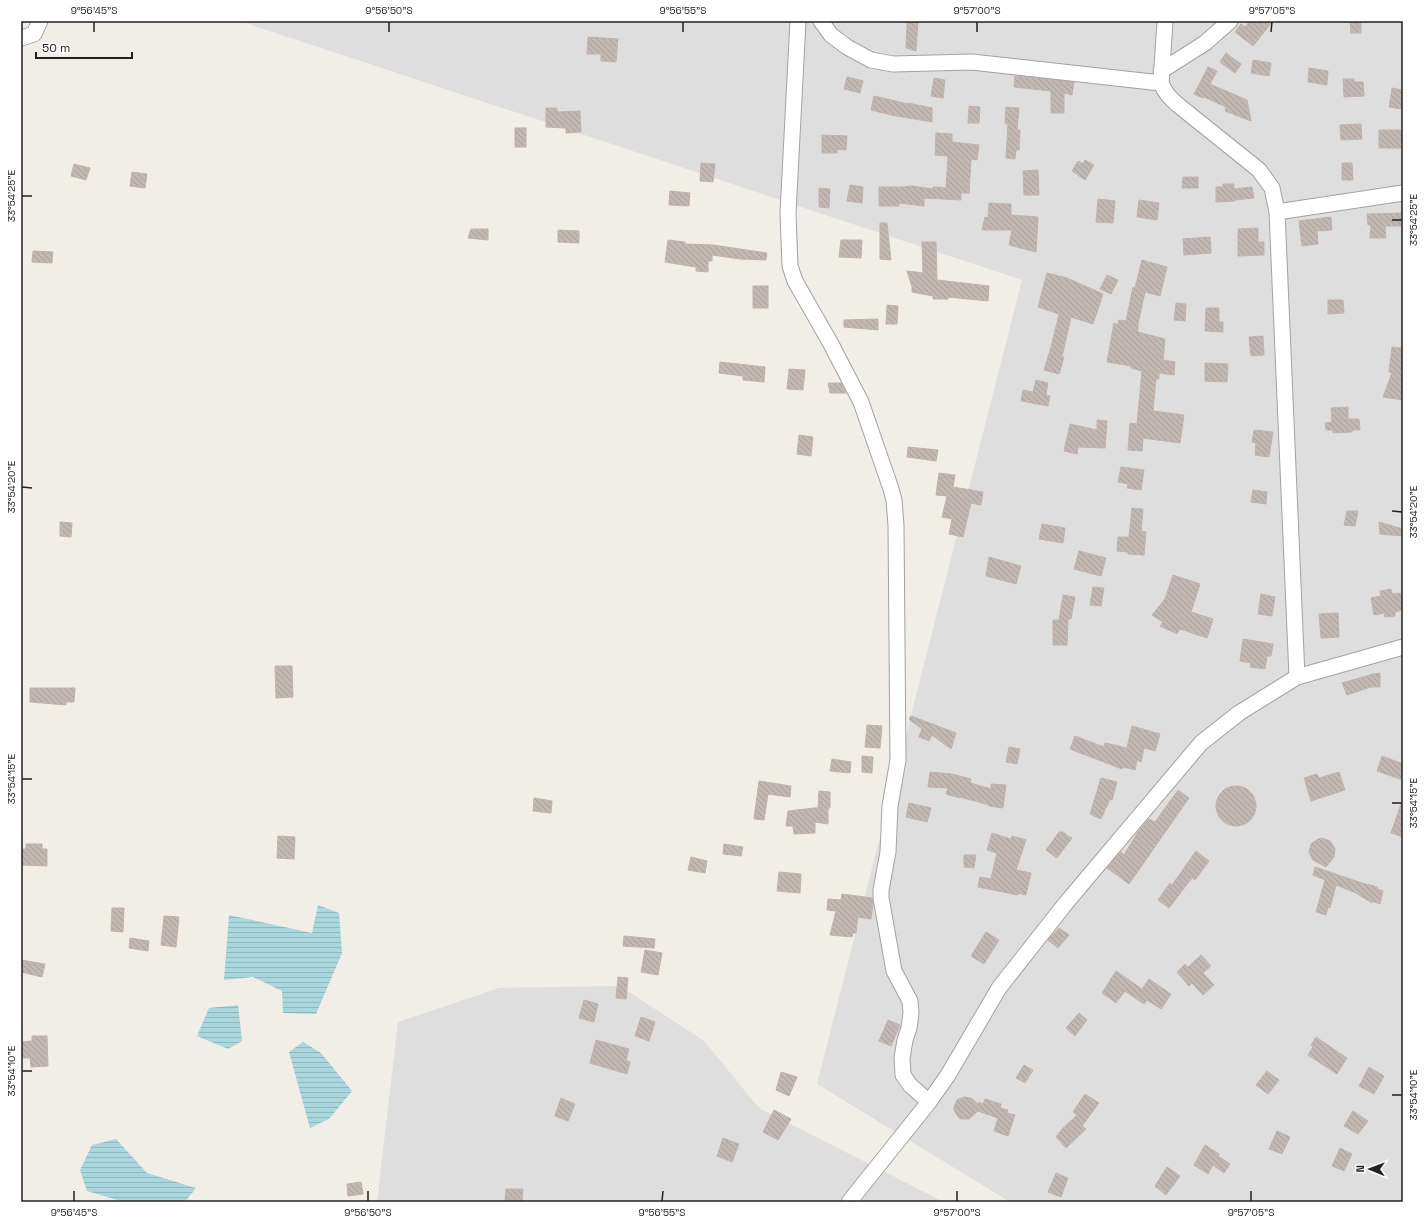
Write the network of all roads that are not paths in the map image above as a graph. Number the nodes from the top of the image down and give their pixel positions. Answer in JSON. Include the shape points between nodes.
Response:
{"nodes":[{"id":1,"x":40,"y":21,"type":"edge"},
{"id":2,"x":798,"y":21,"type":"edge"},
{"id":3,"x":822,"y":21,"type":"edge"},
{"id":4,"x":1165,"y":21,"type":"edge"},
{"id":5,"x":1230,"y":21,"type":"edge"},
{"id":6,"x":21,"y":38,"type":"edge"},
{"id":7,"x":1161,"y":77,"type":"junction"},
{"id":8,"x":1403,"y":193,"type":"edge"},
{"id":9,"x":1278,"y":212,"type":"junction"},
{"id":10,"x":1403,"y":647,"type":"edge"},
{"id":11,"x":1297,"y":677,"type":"junction"},
{"id":12,"x":929,"y":1102,"type":"junction"},
{"id":13,"x":849,"y":1202,"type":"edge"}],
"edges":[{"from":1,"to":6,"type":"street","via":[[34,34]]},
{"from":2,"to":12,"type":"street","via":[[788,213],[790,266],[795,280],[832,344],[861,402],[894,500],[898,760],[890,806],[888,852],[881,898],[894,972],[910,1001],[909,1028],[902,1058],[903,1075]]},
{"from":3,"to":7,"type":"street","via":[[831,35],[847,47],[871,60],[893,64],[972,62]]},
{"from":4,"to":7,"type":"street"},
{"from":5,"to":7,"type":"street"},
{"from":7,"to":9,"type":"street","via":[[1168,96],[1173,101],[1259,170],[1272,188]]},
{"from":8,"to":9,"type":"street"},
{"from":9,"to":11,"type":"street"},
{"from":10,"to":11,"type":"street"},
{"from":11,"to":12,"type":"street","via":[[1239,713],[1201,743],[1066,903],[1000,988]]},
{"from":12,"to":13,"type":"street"}]}
